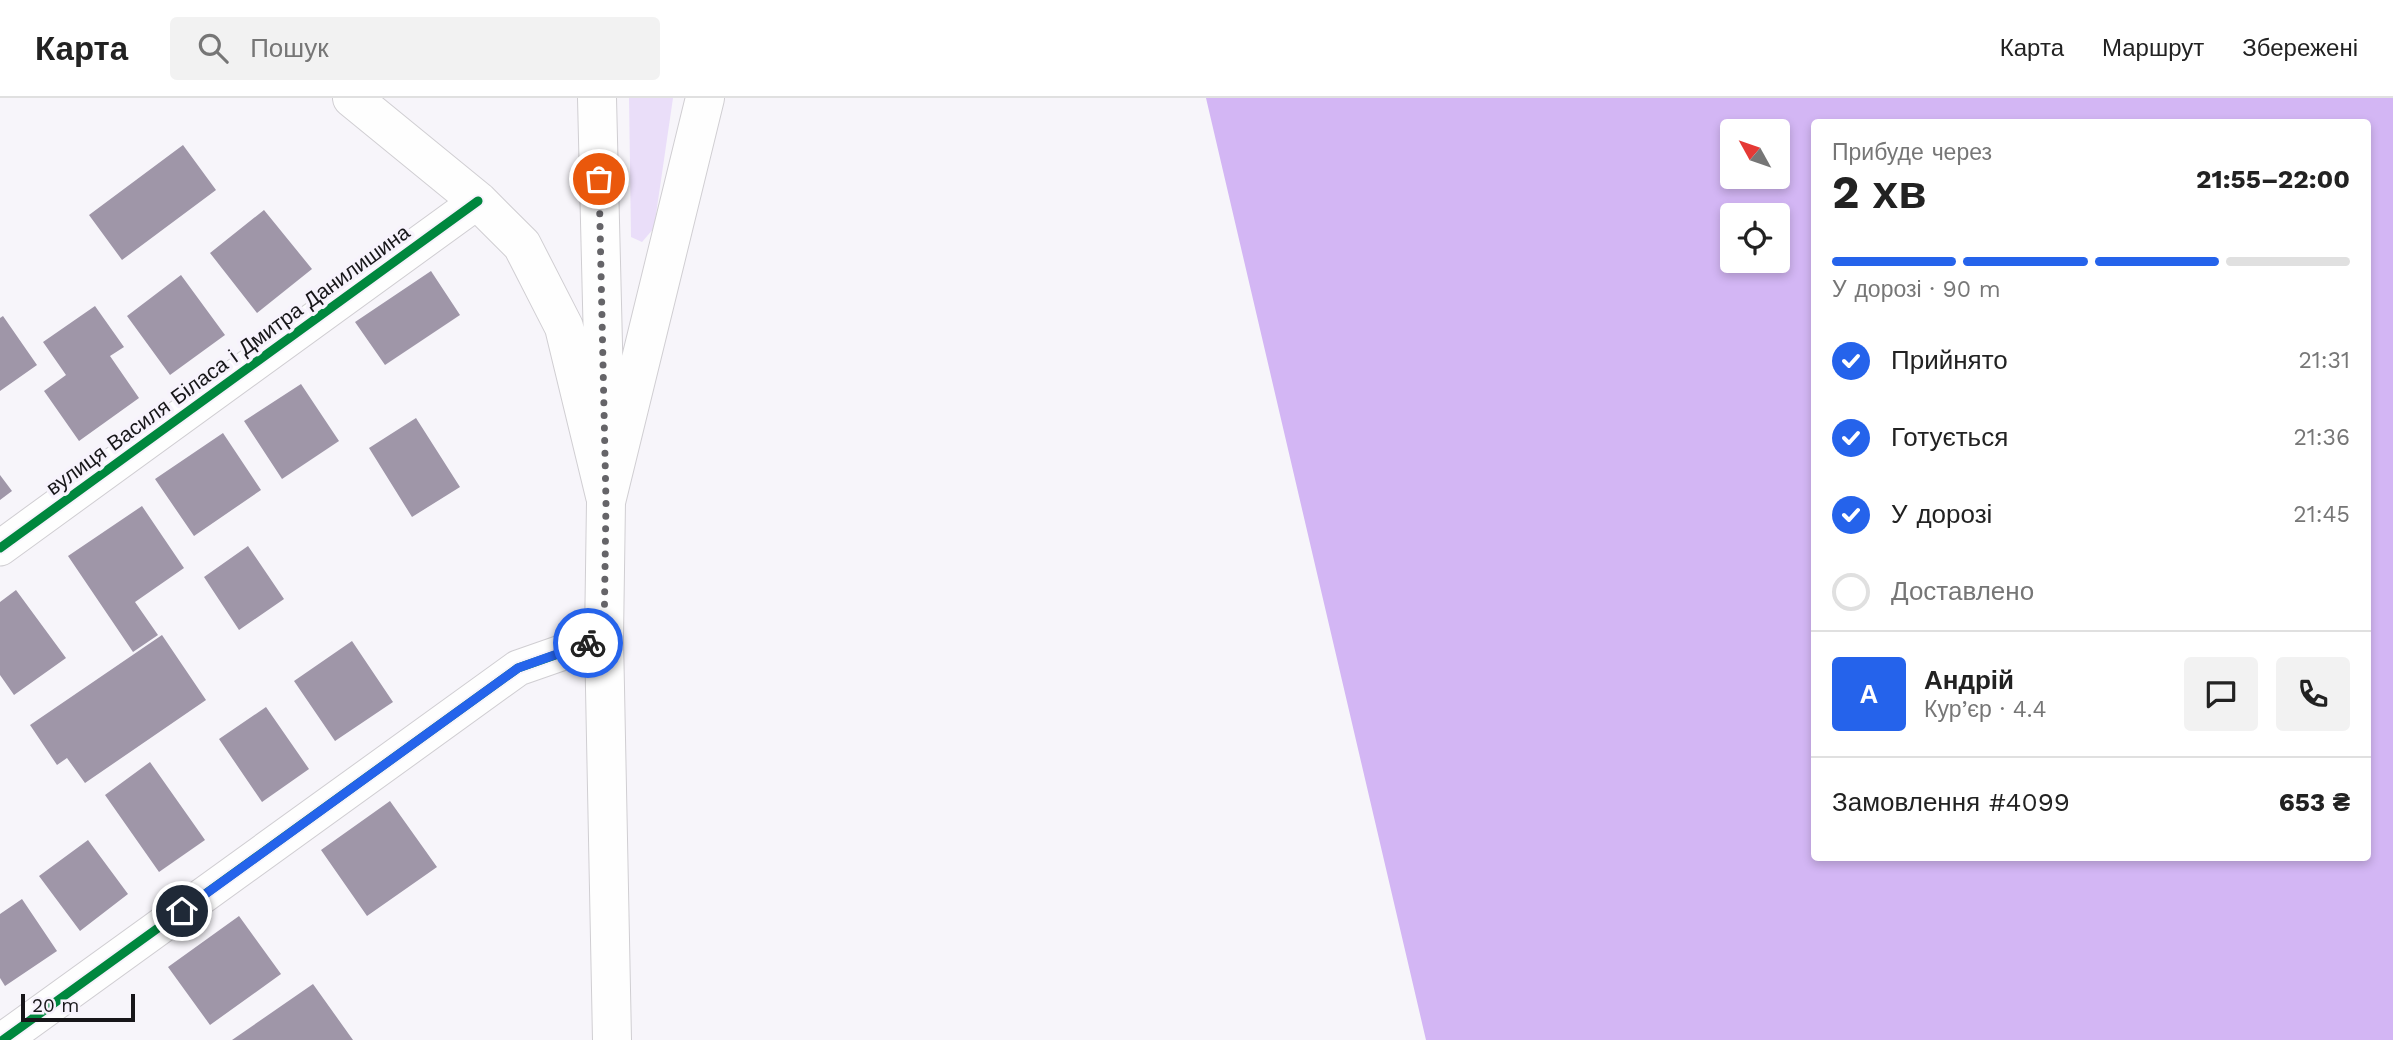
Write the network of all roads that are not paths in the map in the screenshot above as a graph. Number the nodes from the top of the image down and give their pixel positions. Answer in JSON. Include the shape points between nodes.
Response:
{"nodes":[{"id":1,"x":352,"y":98,"type":"edge"},
{"id":2,"x":597,"y":98,"type":"edge"},
{"id":3,"x":705,"y":98,"type":"edge"},
{"id":4,"x":478,"y":201,"type":"junction"},
{"id":5,"x":606,"y":502,"type":"junction"},
{"id":6,"x":0,"y":548,"type":"edge"},
{"id":7,"x":604,"y":638,"type":"junction"},
{"id":8,"x":4,"y":1040,"type":"edge"},
{"id":9,"x":612,"y":1040,"type":"edge"}],
"edges":[{"from":1,"to":4,"type":"highway"},
{"from":2,"to":5,"type":"highway"},
{"from":3,"to":5,"type":"highway"},
{"from":4,"to":5,"type":"highway","via":[[523,245],[564,327]]},
{"from":4,"to":6,"type":"street","name":"вулиця Василя Біласа і Дмитра Данилишина"},
{"from":5,"to":7,"type":"highway"},
{"from":7,"to":8,"type":"street","via":[[518,668]]},
{"from":7,"to":9,"type":"highway"}]}
